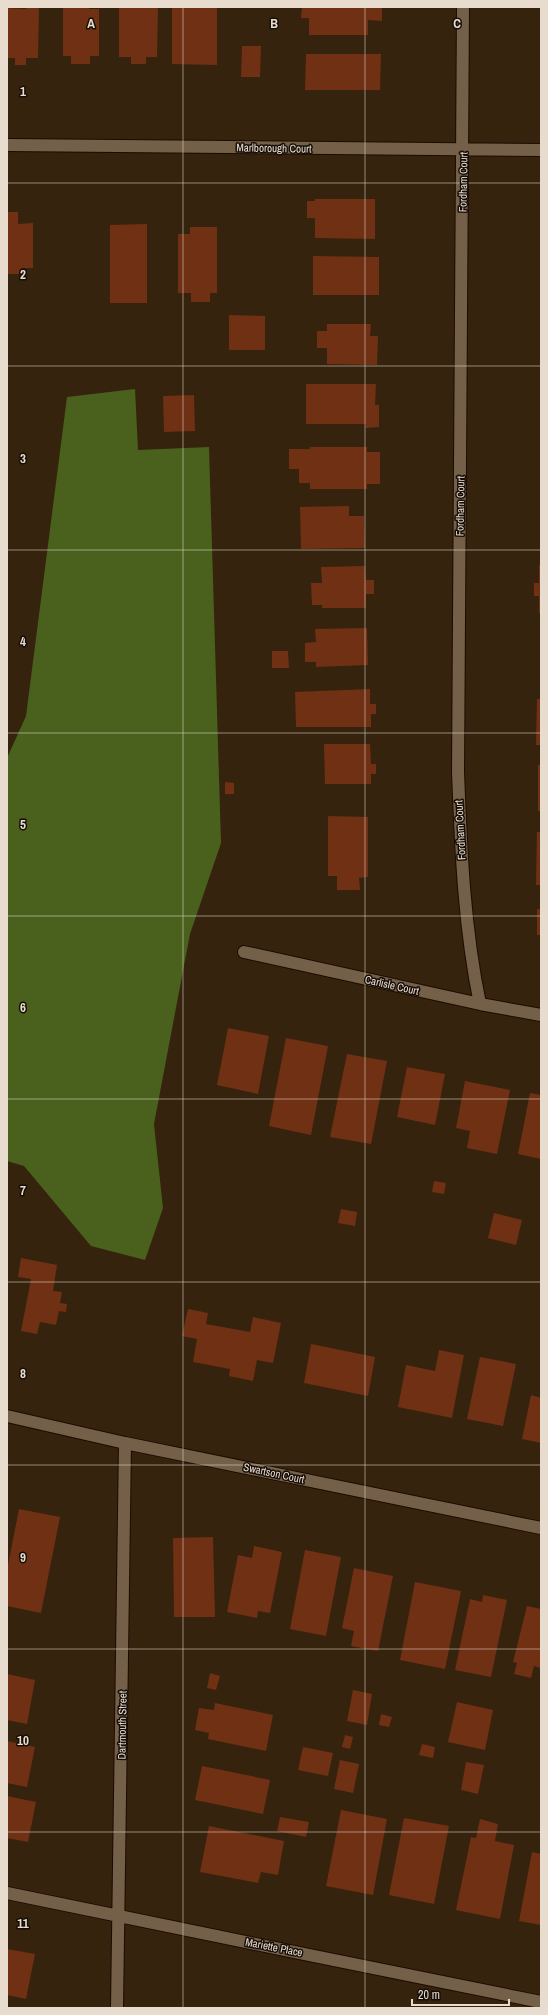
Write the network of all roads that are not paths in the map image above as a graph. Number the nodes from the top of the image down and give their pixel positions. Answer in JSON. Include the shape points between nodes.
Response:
{"nodes":[{"id":1,"x":463,"y":7,"type":"edge"},
{"id":2,"x":7,"y":145,"type":"edge"},
{"id":3,"x":464,"y":150,"type":"junction"},
{"id":4,"x":541,"y":150,"type":"edge"},
{"id":5,"x":244,"y":952,"type":"dead end"},
{"id":6,"x":480,"y":1004,"type":"junction"},
{"id":7,"x":541,"y":1015,"type":"edge"},
{"id":8,"x":7,"y":1416,"type":"edge"},
{"id":9,"x":126,"y":1443,"type":"junction"},
{"id":10,"x":541,"y":1528,"type":"edge"},
{"id":11,"x":7,"y":1893,"type":"edge"},
{"id":12,"x":119,"y":1917,"type":"junction"},
{"id":13,"x":541,"y":2002,"type":"edge"},
{"id":14,"x":117,"y":2008,"type":"edge"}],
"edges":[{"from":1,"to":3,"type":"street","name":"Fordham Court"},
{"from":2,"to":3,"type":"street","name":"Marlborough Court"},
{"from":3,"to":4,"type":"street","name":"Marlborough Court"},
{"from":3,"to":6,"type":"street","name":"Fordham Court","via":[[458,772],[463,888],[472,967]]},
{"from":5,"to":6,"type":"street","name":"Carlisle Court"},
{"from":6,"to":7,"type":"street","name":"Carlisle Court"},
{"from":8,"to":9,"type":"street","name":"Swartson Court"},
{"from":9,"to":10,"type":"street","name":"Swartson Court"},
{"from":9,"to":12,"type":"street","name":"Dartmouth Street"},
{"from":11,"to":12,"type":"street","name":"Mariette Place"},
{"from":12,"to":13,"type":"street","name":"Mariette Place","via":[[348,1961]]},
{"from":12,"to":14,"type":"street","name":"Dartmouth Street"}]}
